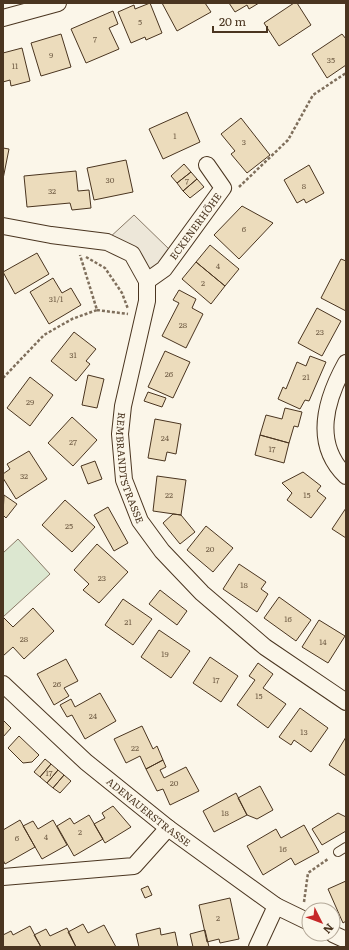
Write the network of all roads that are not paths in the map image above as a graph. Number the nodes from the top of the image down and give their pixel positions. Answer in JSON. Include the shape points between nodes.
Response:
{"nodes":[{"id":1,"x":58,"y":3,"type":"edge"},
{"id":2,"x":3,"y":18,"type":"edge"},
{"id":3,"x":207,"y":165,"type":"dead end"},
{"id":4,"x":3,"y":226,"type":"edge"},
{"id":5,"x":147,"y":281,"type":"junction"},
{"id":6,"x":346,"y":363,"type":"edge"},
{"id":7,"x":346,"y":476,"type":"edge"},
{"id":8,"x":3,"y":684,"type":"edge"},
{"id":9,"x":346,"y":702,"type":"edge"},
{"id":10,"x":168,"y":828,"type":"junction"},
{"id":11,"x":346,"y":847,"type":"edge"},
{"id":12,"x":338,"y":852,"type":"road end"},
{"id":13,"x":3,"y":877,"type":"edge"},
{"id":14,"x":276,"y":906,"type":"junction"},
{"id":15,"x":301,"y":918,"type":"edge"},
{"id":16,"x":257,"y":947,"type":"edge"}],
"edges":[{"from":1,"to":2,"type":"street"},
{"from":3,"to":5,"type":"street","name":"ECKENERHÖHE","via":[[223,188],[164,269]]},
{"from":4,"to":5,"type":"street","name":"REMBRANDTSTRASSE","via":[[107,242],[132,254]]},
{"from":5,"to":9,"type":"street","name":"REMBRANDTSTRASSE","via":[[147,301],[123,406],[120,434],[124,480],[140,521],[162,551],[202,593],[265,647]]},
{"from":6,"to":7,"type":"street","via":[[337,378],[325,414],[326,446],[338,468]]},
{"from":8,"to":10,"type":"street","name":"ADENAUERSTRASSE","via":[[86,762]]},
{"from":10,"to":13,"type":"street","via":[[134,866]]},
{"from":10,"to":14,"type":"street","name":"ADENAUERSTRASSE"},
{"from":11,"to":12,"type":"lane"},
{"from":14,"to":15,"type":"street","name":"ADENAUERSTRASSE"},
{"from":14,"to":16,"type":"street"}]}
